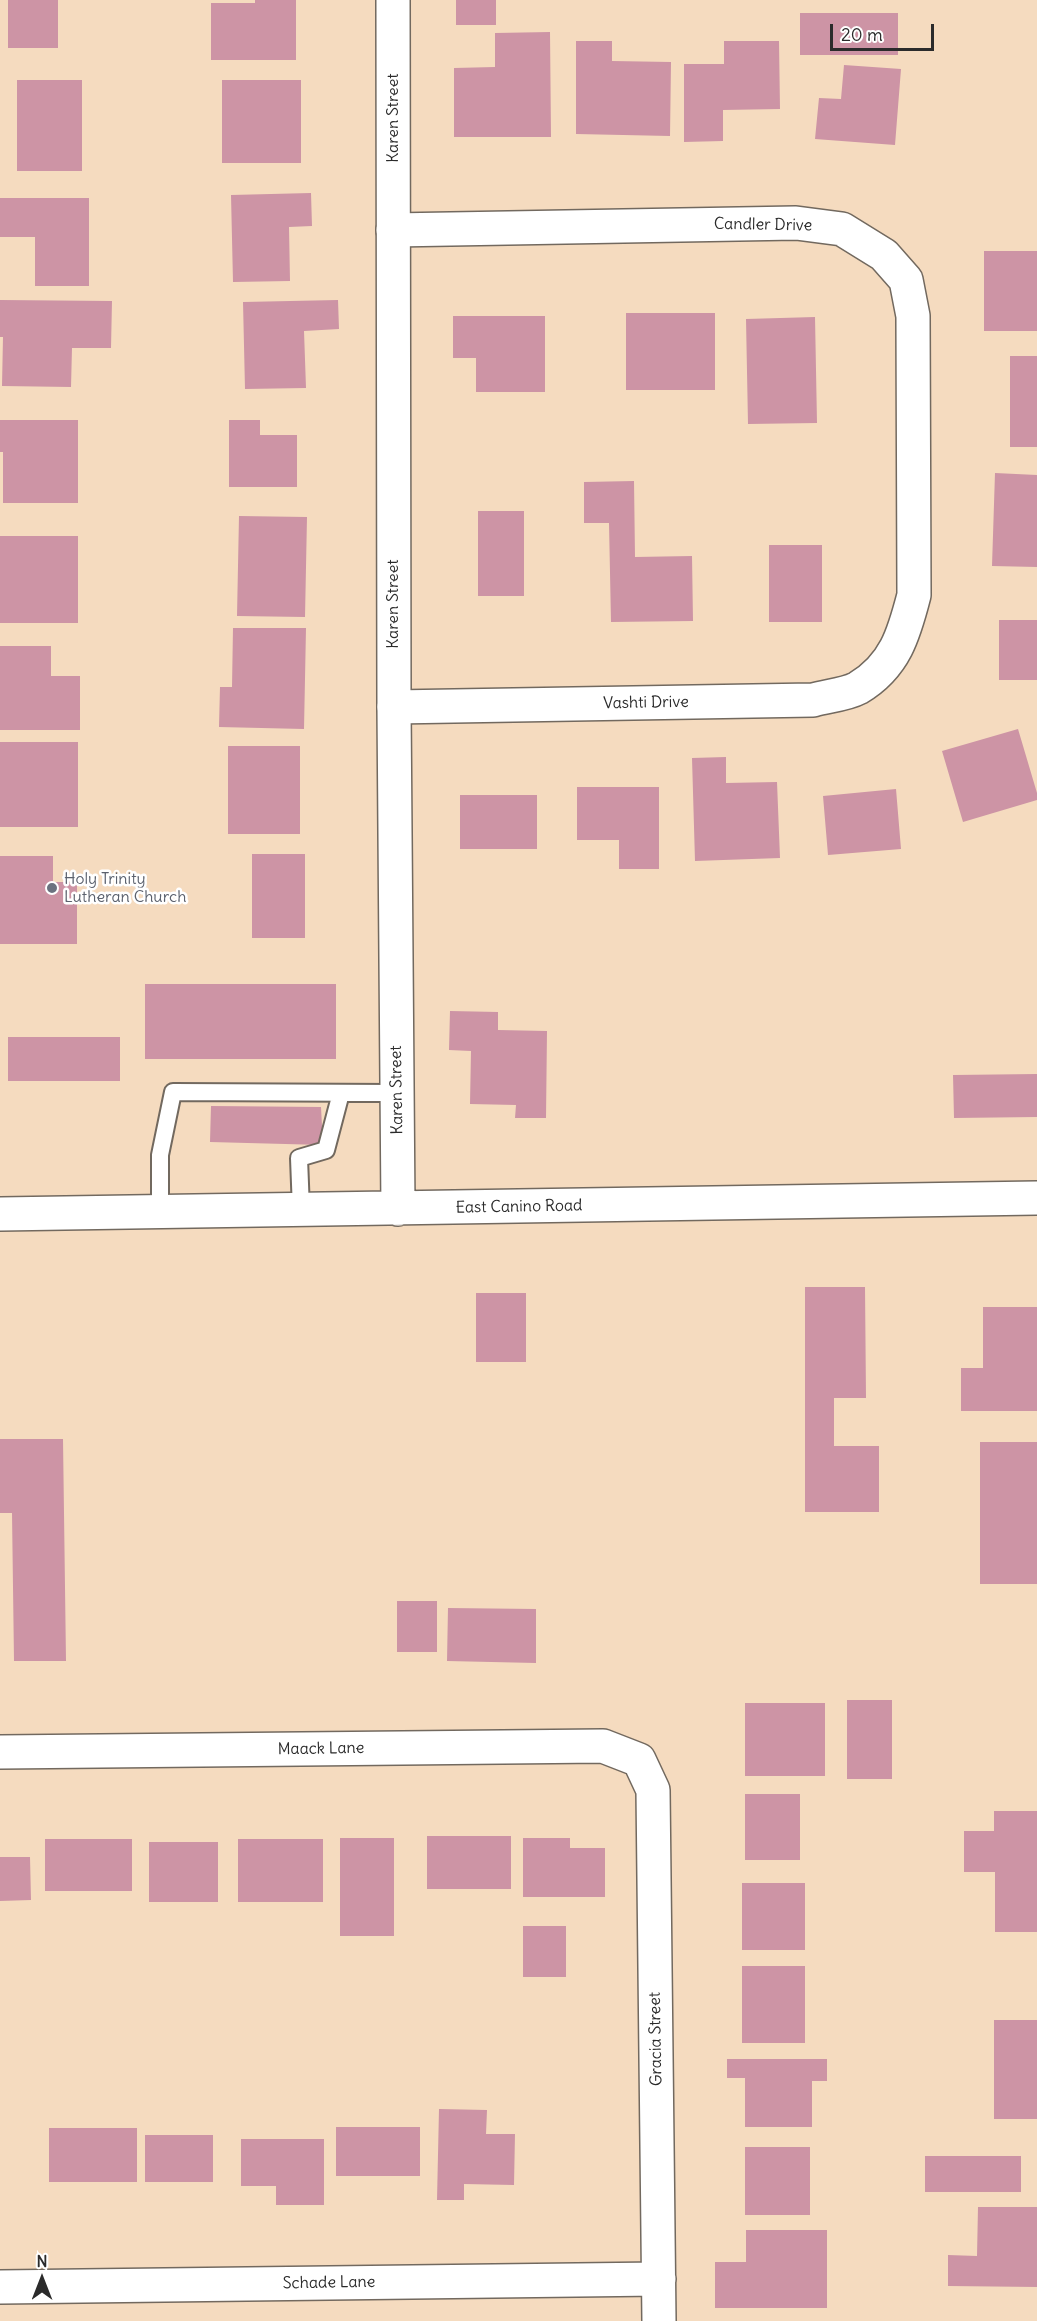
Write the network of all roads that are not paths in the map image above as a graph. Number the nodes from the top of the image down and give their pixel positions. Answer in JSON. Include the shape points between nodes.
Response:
{"nodes":[{"id":1,"x":393,"y":0,"type":"edge"},
{"id":2,"x":393,"y":230,"type":"junction"},
{"id":3,"x":889,"y":663,"type":"joint"},
{"id":4,"x":393,"y":707,"type":"junction"},
{"id":5,"x":341,"y":1093,"type":"junction"},
{"id":6,"x":396,"y":1093,"type":"junction"},
{"id":7,"x":1037,"y":1198,"type":"edge"},
{"id":8,"x":398,"y":1209,"type":"junction"},
{"id":9,"x":301,"y":1210,"type":"junction"},
{"id":10,"x":160,"y":1212,"type":"junction"},
{"id":11,"x":0,"y":1214,"type":"edge"},
{"id":12,"x":0,"y":1752,"type":"edge"},
{"id":13,"x":639,"y":1760,"type":"joint"},
{"id":14,"x":659,"y":2279,"type":"junction"},
{"id":15,"x":0,"y":2287,"type":"edge"},
{"id":16,"x":659,"y":2321,"type":"edge"}],
"edges":[{"from":1,"to":2,"type":"street","name":"Karen Street"},
{"from":2,"to":3,"type":"street","name":"Candler Drive","via":[[796,223],[842,229],[884,255],[906,280],[913,316],[914,595],[905,632]]},
{"from":2,"to":4,"type":"street","name":"Karen Street"},
{"from":3,"to":4,"type":"street","name":"Vashti Drive","via":[[857,688],[813,700]]},
{"from":4,"to":6,"type":"street","name":"Karen Street"},
{"from":5,"to":6,"type":"lane"},
{"from":5,"to":9,"type":"lane","via":[[326,1149],[299,1158]]},
{"from":5,"to":10,"type":"lane","via":[[174,1092],[160,1155]]},
{"from":6,"to":8,"type":"street","name":"Karen Street"},
{"from":7,"to":8,"type":"street","name":"East Canino Road"},
{"from":8,"to":9,"type":"street","name":"East Canino Road"},
{"from":9,"to":10,"type":"street","name":"East Canino Road"},
{"from":10,"to":11,"type":"street","name":"East Canino Road"},
{"from":12,"to":13,"type":"street","name":"Maack Lane","via":[[603,1746]]},
{"from":13,"to":14,"type":"street","name":"Gracia Street","via":[[653,1790]]},
{"from":14,"to":15,"type":"street","name":"Schade Lane"},
{"from":14,"to":16,"type":"street","name":"Gracia Street"}]}
